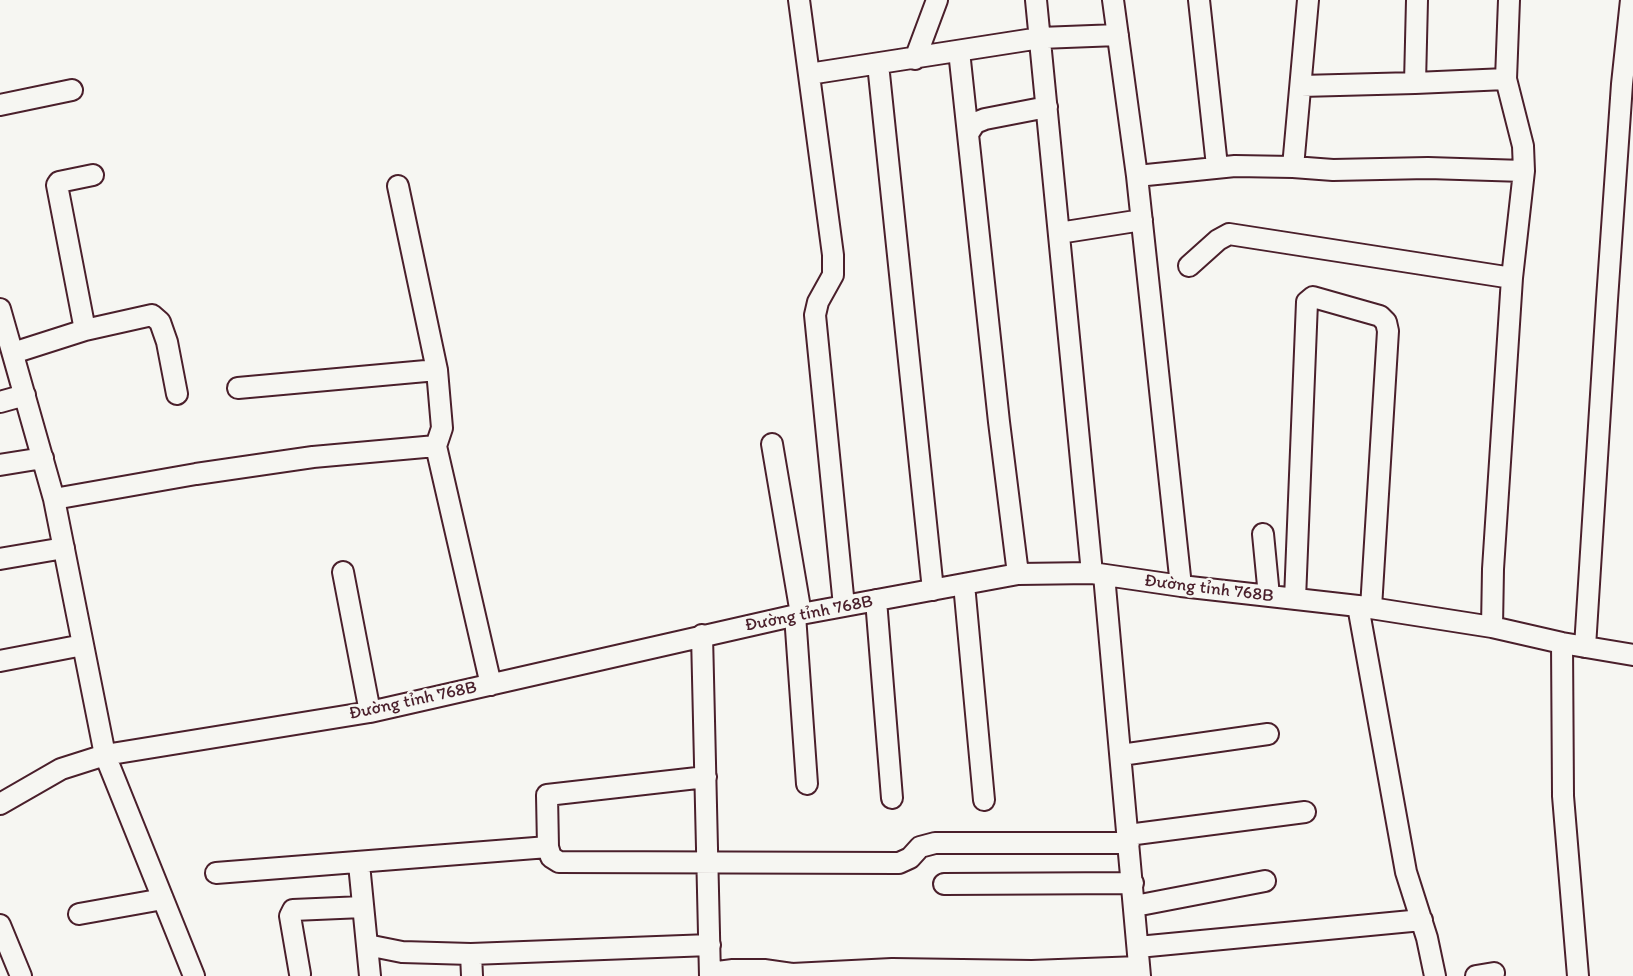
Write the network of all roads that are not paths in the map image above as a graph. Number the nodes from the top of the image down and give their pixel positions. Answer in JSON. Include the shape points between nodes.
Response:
{"nodes":[{"id":1,"x":799,"y":0,"type":"edge"},
{"id":2,"x":937,"y":0,"type":"edge"},
{"id":3,"x":1036,"y":0,"type":"edge"},
{"id":4,"x":1113,"y":0,"type":"edge"},
{"id":5,"x":1199,"y":0,"type":"edge"},
{"id":6,"x":1308,"y":0,"type":"edge"},
{"id":7,"x":1417,"y":0,"type":"edge"},
{"id":8,"x":1509,"y":0,"type":"edge"},
{"id":9,"x":1630,"y":0,"type":"edge"},
{"id":10,"x":1118,"y":35,"type":"junction"},
{"id":11,"x":1040,"y":38,"type":"junction"},
{"id":12,"x":959,"y":51,"type":"junction"},
{"id":13,"x":915,"y":58,"type":"junction"},
{"id":14,"x":878,"y":64,"type":"junction"},
{"id":15,"x":809,"y":74,"type":"junction"},
{"id":16,"x":1506,"y":79,"type":"junction"},
{"id":17,"x":1415,"y":83,"type":"junction"},
{"id":18,"x":1301,"y":86,"type":"junction"},
{"id":19,"x":72,"y":90,"type":"dead end"},
{"id":20,"x":0,"y":105,"type":"edge"},
{"id":21,"x":1047,"y":107,"type":"junction"},
{"id":22,"x":968,"y":134,"type":"junction"},
{"id":23,"x":1217,"y":166,"type":"junction"},
{"id":24,"x":1293,"y":166,"type":"junction"},
{"id":25,"x":1524,"y":171,"type":"junction"},
{"id":26,"x":93,"y":175,"type":"dead end"},
{"id":27,"x":1137,"y":176,"type":"junction"},
{"id":28,"x":398,"y":186,"type":"dead end"},
{"id":29,"x":1142,"y":220,"type":"junction"},
{"id":30,"x":1059,"y":233,"type":"junction"},
{"id":31,"x":1189,"y":266,"type":"dead end"},
{"id":32,"x":1512,"y":278,"type":"junction"},
{"id":33,"x":1,"y":316,"type":"edge"},
{"id":34,"x":85,"y":330,"type":"junction"},
{"id":35,"x":13,"y":353,"type":"junction"},
{"id":36,"x":437,"y":370,"type":"junction"},
{"id":37,"x":238,"y":388,"type":"dead end"},
{"id":38,"x":178,"y":394,"type":"dead end"},
{"id":39,"x":25,"y":395,"type":"junction"},
{"id":40,"x":0,"y":402,"type":"edge"},
{"id":41,"x":772,"y":444,"type":"dead end"},
{"id":42,"x":436,"y":446,"type":"junction"},
{"id":43,"x":43,"y":458,"type":"junction"},
{"id":44,"x":0,"y":464,"type":"edge"},
{"id":45,"x":54,"y":499,"type":"junction"},
{"id":46,"x":1263,"y":534,"type":"dead end"},
{"id":47,"x":64,"y":548,"type":"junction"},
{"id":48,"x":0,"y":559,"type":"edge"},
{"id":49,"x":343,"y":572,"type":"dead end"},
{"id":50,"x":1018,"y":574,"type":"junction"},
{"id":51,"x":1098,"y":574,"type":"junction"},
{"id":52,"x":964,"y":584,"type":"junction"},
{"id":53,"x":1181,"y":586,"type":"junction"},
{"id":54,"x":933,"y":590,"type":"junction"},
{"id":55,"x":1269,"y":596,"type":"junction"},
{"id":56,"x":1295,"y":599,"type":"junction"},
{"id":57,"x":876,"y":600,"type":"junction"},
{"id":58,"x":844,"y":606,"type":"junction"},
{"id":59,"x":1365,"y":607,"type":"junction"},
{"id":60,"x":798,"y":614,"type":"junction"},
{"id":61,"x":1492,"y":627,"type":"junction"},
{"id":62,"x":702,"y":635,"type":"junction"},
{"id":63,"x":1562,"y":643,"type":"junction"},
{"id":64,"x":83,"y":645,"type":"junction"},
{"id":65,"x":1584,"y":647,"type":"junction"},
{"id":66,"x":1633,"y":655,"type":"edge"},
{"id":67,"x":0,"y":661,"type":"edge"},
{"id":68,"x":491,"y":684,"type":"junction"},
{"id":69,"x":370,"y":712,"type":"junction"},
{"id":70,"x":1268,"y":734,"type":"dead end"},
{"id":71,"x":105,"y":755,"type":"junction"},
{"id":72,"x":1121,"y":755,"type":"junction"},
{"id":73,"x":706,"y":777,"type":"junction"},
{"id":74,"x":807,"y":784,"type":"dead end"},
{"id":75,"x":892,"y":798,"type":"dead end"},
{"id":76,"x":984,"y":800,"type":"dead end"},
{"id":77,"x":0,"y":804,"type":"edge"},
{"id":78,"x":1305,"y":812,"type":"dead end"},
{"id":79,"x":1128,"y":839,"type":"junction"},
{"id":80,"x":548,"y":848,"type":"junction"},
{"id":81,"x":708,"y":861,"type":"junction"},
{"id":82,"x":359,"y":864,"type":"junction"},
{"id":83,"x":216,"y":873,"type":"dead end"},
{"id":84,"x":1265,"y":881,"type":"dead end"},
{"id":85,"x":944,"y":884,"type":"dead end"},
{"id":86,"x":1132,"y":884,"type":"junction"},
{"id":87,"x":163,"y":899,"type":"junction"},
{"id":88,"x":1135,"y":906,"type":"junction"},
{"id":89,"x":363,"y":907,"type":"junction"},
{"id":90,"x":79,"y":914,"type":"dead end"},
{"id":91,"x":1422,"y":920,"type":"junction"},
{"id":92,"x":0,"y":925,"type":"edge"},
{"id":93,"x":366,"y":945,"type":"junction"},
{"id":94,"x":710,"y":945,"type":"junction"},
{"id":95,"x":471,"y":954,"type":"junction"},
{"id":96,"x":1139,"y":963,"type":"edge"},
{"id":97,"x":300,"y":974,"type":"dead end"},
{"id":98,"x":710,"y":974,"type":"edge"},
{"id":99,"x":21,"y":976,"type":"edge"},
{"id":100,"x":194,"y":976,"type":"edge"},
{"id":101,"x":370,"y":976,"type":"edge"},
{"id":102,"x":472,"y":976,"type":"edge"},
{"id":103,"x":1436,"y":976,"type":"edge"},
{"id":104,"x":1578,"y":976,"type":"edge"}],
"edges":[{"from":1,"to":15,"type":"street"},
{"from":2,"to":13,"type":"street"},
{"from":3,"to":11,"type":"street"},
{"from":4,"to":10,"type":"street"},
{"from":5,"to":23,"type":"street"},
{"from":6,"to":18,"type":"street"},
{"from":7,"to":17,"type":"street"},
{"from":8,"to":16,"type":"street"},
{"from":9,"to":65,"type":"street"},
{"from":10,"to":11,"type":"street"},
{"from":10,"to":27,"type":"street"},
{"from":11,"to":12,"type":"street"},
{"from":11,"to":21,"type":"street"},
{"from":12,"to":13,"type":"street"},
{"from":12,"to":22,"type":"street"},
{"from":13,"to":14,"type":"street"},
{"from":14,"to":15,"type":"street"},
{"from":14,"to":54,"type":"street"},
{"from":15,"to":58,"type":"street","via":[[833,255],[833,275],[814,315]]},
{"from":16,"to":17,"type":"street"},
{"from":16,"to":25,"type":"street","via":[[1522,138]]},
{"from":17,"to":18,"type":"street"},
{"from":18,"to":24,"type":"street"},
{"from":19,"to":20,"type":"street"},
{"from":21,"to":22,"type":"street","via":[[985,119],[975,123]]},
{"from":21,"to":30,"type":"street"},
{"from":22,"to":50,"type":"street"},
{"from":23,"to":24,"type":"street"},
{"from":23,"to":27,"type":"street"},
{"from":24,"to":25,"type":"street","via":[[1333,170]]},
{"from":25,"to":32,"type":"street"},
{"from":26,"to":34,"type":"street","via":[[57,185]]},
{"from":27,"to":29,"type":"street"},
{"from":28,"to":36,"type":"street"},
{"from":29,"to":30,"type":"street"},
{"from":29,"to":53,"type":"street"},
{"from":30,"to":51,"type":"street"},
{"from":31,"to":32,"type":"street","via":[[1229,234]]},
{"from":32,"to":61,"type":"street"},
{"from":33,"to":35,"type":"street"},
{"from":34,"to":35,"type":"street"},
{"from":34,"to":38,"type":"street","via":[[152,315],[157,318],[167,342]]},
{"from":35,"to":39,"type":"street"},
{"from":36,"to":37,"type":"street"},
{"from":36,"to":42,"type":"street","via":[[442,428]]},
{"from":39,"to":40,"type":"street"},
{"from":39,"to":43,"type":"street"},
{"from":41,"to":60,"type":"street"},
{"from":42,"to":45,"type":"street","via":[[313,457]]},
{"from":42,"to":68,"type":"street"},
{"from":43,"to":44,"type":"street"},
{"from":43,"to":45,"type":"street"},
{"from":45,"to":47,"type":"street"},
{"from":46,"to":55,"type":"street"},
{"from":47,"to":48,"type":"street"},
{"from":47,"to":64,"type":"street"},
{"from":49,"to":69,"type":"street"},
{"from":50,"to":51,"type":"street","name":"Đường tỉnh 768B"},
{"from":50,"to":52,"type":"street","name":"Đường tỉnh 768B"},
{"from":51,"to":53,"type":"street","name":"Đường tỉnh 768B"},
{"from":51,"to":72,"type":"street"},
{"from":52,"to":54,"type":"street","name":"Đường tỉnh 768B"},
{"from":52,"to":76,"type":"street"},
{"from":53,"to":55,"type":"street","name":"Đường tỉnh 768B"},
{"from":54,"to":57,"type":"street","name":"Đường tỉnh 768B"},
{"from":55,"to":56,"type":"street","name":"Đường tỉnh 768B"},
{"from":56,"to":59,"type":"street","name":"Đường tỉnh 768B"},
{"from":56,"to":59,"type":"street","via":[[1307,302],[1313,297],[1380,316],[1388,331]]},
{"from":57,"to":58,"type":"street","name":"Đường tỉnh 768B"},
{"from":57,"to":75,"type":"street"},
{"from":58,"to":60,"type":"street","name":"Đường tỉnh 768B"},
{"from":59,"to":61,"type":"street","name":"Đường tỉnh 768B"},
{"from":59,"to":91,"type":"street","via":[[1406,872]]},
{"from":60,"to":62,"type":"street","name":"Đường tỉnh 768B"},
{"from":60,"to":74,"type":"street"},
{"from":61,"to":63,"type":"street","name":"Đường tỉnh 768B"},
{"from":62,"to":68,"type":"street","name":"Đường tỉnh 768B"},
{"from":62,"to":73,"type":"street"},
{"from":63,"to":65,"type":"street","name":"Đường tỉnh 768B"},
{"from":63,"to":104,"type":"street","via":[[1563,796]]},
{"from":64,"to":67,"type":"street"},
{"from":64,"to":71,"type":"street"},
{"from":65,"to":66,"type":"street","name":"Đường tỉnh 768B"},
{"from":68,"to":69,"type":"street","name":"Đường tỉnh 768B"},
{"from":69,"to":71,"type":"street","name":"Đường tỉnh 768B"},
{"from":70,"to":72,"type":"street"},
{"from":71,"to":77,"type":"street","name":"Đường tỉnh 768B","via":[[61,769]]},
{"from":71,"to":87,"type":"street"},
{"from":72,"to":79,"type":"street"},
{"from":73,"to":80,"type":"street","via":[[547,795]]},
{"from":73,"to":81,"type":"street"},
{"from":78,"to":79,"type":"street"},
{"from":79,"to":81,"type":"street","via":[[935,843],[920,847],[910,858],[899,863]]},
{"from":79,"to":86,"type":"street"},
{"from":80,"to":81,"type":"street","via":[[551,857],[559,862]]},
{"from":80,"to":82,"type":"street"},
{"from":81,"to":94,"type":"street"},
{"from":82,"to":83,"type":"street"},
{"from":82,"to":89,"type":"street"},
{"from":84,"to":88,"type":"street"},
{"from":85,"to":86,"type":"street"},
{"from":86,"to":88,"type":"street"},
{"from":87,"to":90,"type":"street"},
{"from":87,"to":100,"type":"street"},
{"from":88,"to":96,"type":"street"},
{"from":89,"to":93,"type":"street"},
{"from":89,"to":97,"type":"street","via":[[293,910],[290,916]]},
{"from":91,"to":96,"type":"street"},
{"from":91,"to":103,"type":"street"},
{"from":92,"to":99,"type":"street"},
{"from":93,"to":95,"type":"street","via":[[402,952]]},
{"from":93,"to":101,"type":"street"},
{"from":94,"to":95,"type":"street"},
{"from":94,"to":98,"type":"street"},
{"from":95,"to":102,"type":"street"},
{"from":96,"to":98,"type":"street","via":[[1024,971],[892,969],[792,974],[773,970],[740,970]]}]}
